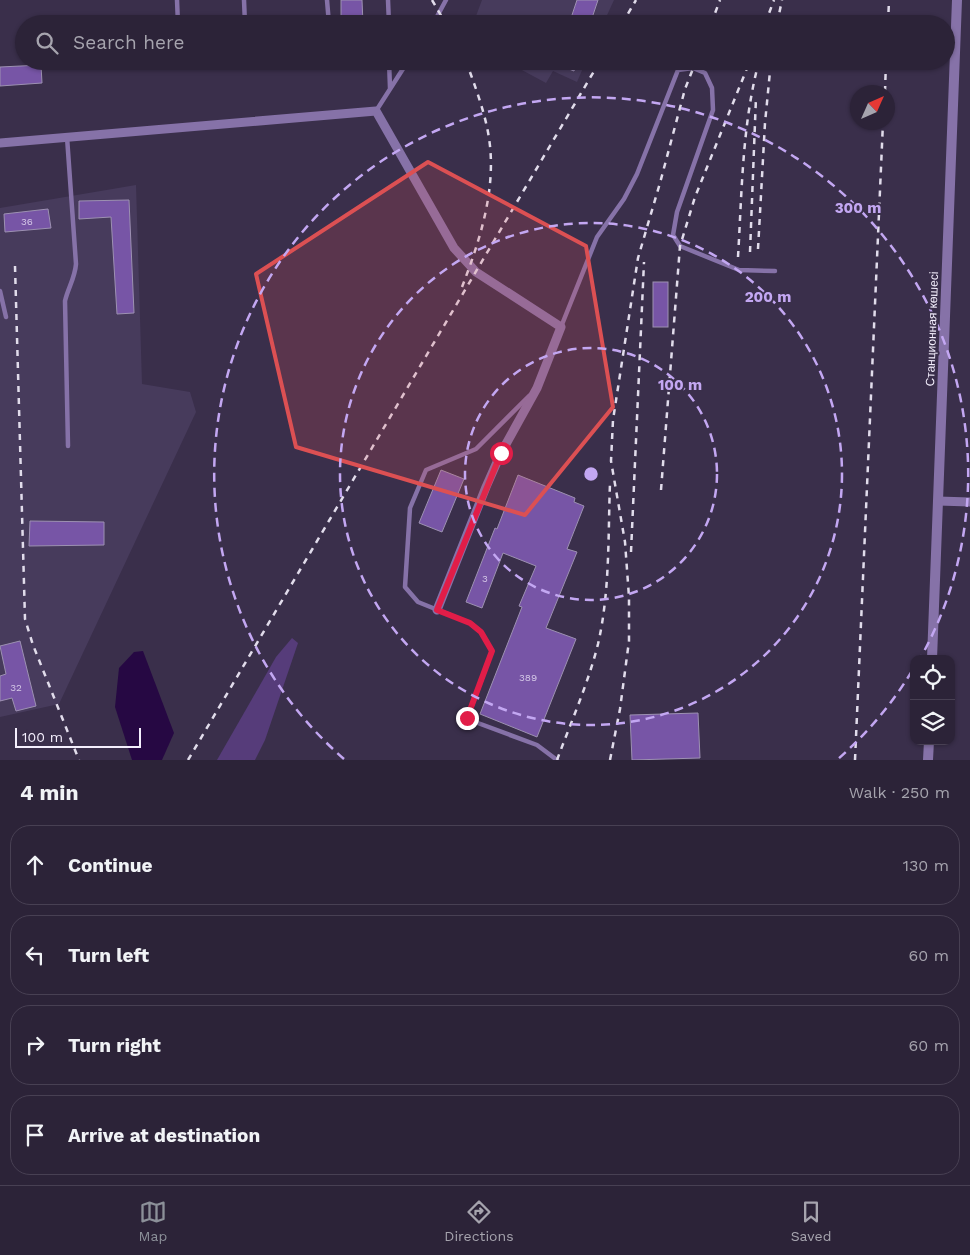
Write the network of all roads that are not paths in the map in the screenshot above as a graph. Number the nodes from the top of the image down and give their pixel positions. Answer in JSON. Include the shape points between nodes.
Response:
{"nodes":[{"id":1,"x":177,"y":0,"type":"edge"},
{"id":2,"x":244,"y":0,"type":"edge"},
{"id":3,"x":326,"y":0,"type":"edge"},
{"id":4,"x":388,"y":0,"type":"edge"},
{"id":5,"x":446,"y":0,"type":"edge"},
{"id":6,"x":957,"y":0,"type":"edge"},
{"id":7,"x":178,"y":15,"type":"edge"},
{"id":8,"x":245,"y":15,"type":"edge"},
{"id":9,"x":328,"y":15,"type":"edge"},
{"id":10,"x":389,"y":15,"type":"edge"},
{"id":11,"x":438,"y":15,"type":"edge"},
{"id":12,"x":955,"y":53,"type":"edge"},
{"id":13,"x":389,"y":70,"type":"edge"},
{"id":14,"x":402,"y":70,"type":"edge"},
{"id":15,"x":678,"y":70,"type":"edge"},
{"id":16,"x":698,"y":70,"type":"edge"},
{"id":17,"x":954,"y":70,"type":"edge"},
{"id":18,"x":390,"y":90,"type":"junction"},
{"id":19,"x":376,"y":111,"type":"junction"},
{"id":20,"x":67,"y":137,"type":"junction"},
{"id":21,"x":0,"y":142,"type":"edge"},
{"id":22,"x":775,"y":271,"type":"dead end"},
{"id":23,"x":0,"y":291,"type":"edge"},
{"id":24,"x":6,"y":317,"type":"dead end"},
{"id":25,"x":561,"y":327,"type":"junction"},
{"id":26,"x":537,"y":388,"type":"junction"},
{"id":27,"x":68,"y":446,"type":"dead end"},
{"id":28,"x":938,"y":501,"type":"junction"},
{"id":29,"x":970,"y":502,"type":"edge"},
{"id":30,"x":437,"y":610,"type":"junction"},
{"id":31,"x":932,"y":655,"type":"edge"},
{"id":32,"x":929,"y":745,"type":"edge"},
{"id":33,"x":557,"y":760,"type":"edge"},
{"id":34,"x":928,"y":760,"type":"edge"}],
"edges":[{"from":1,"to":7,"type":"lane"},
{"from":2,"to":8,"type":"lane"},
{"from":3,"to":9,"type":"lane"},
{"from":4,"to":10,"type":"lane"},
{"from":5,"to":11,"type":"lane"},
{"from":6,"to":12,"type":"street","name":"Станционная көшесі"},
{"from":13,"to":18,"type":"lane"},
{"from":14,"to":18,"type":"lane"},
{"from":15,"to":25,"type":"lane","via":[[637,174],[597,237]]},
{"from":16,"to":22,"type":"lane","via":[[705,73],[712,88],[713,110],[677,212],[674,234],[680,246],[739,270]]},
{"from":17,"to":28,"type":"street","name":"Станционная көшесі"},
{"from":18,"to":19,"type":"lane"},
{"from":19,"to":20,"type":"street"},
{"from":19,"to":25,"type":"street","via":[[454,248],[470,267]]},
{"from":20,"to":21,"type":"street"},
{"from":20,"to":27,"type":"lane","via":[[76,264],[76,275],[65,301]]},
{"from":23,"to":24,"type":"lane"},
{"from":25,"to":26,"type":"street"},
{"from":26,"to":30,"type":"street","via":[[501,453]]},
{"from":26,"to":30,"type":"lane","via":[[476,449],[426,470],[410,508],[405,587],[418,602]]},
{"from":28,"to":29,"type":"street"},
{"from":28,"to":31,"type":"street","name":"Станционная көшесі"},
{"from":30,"to":33,"type":"lane","via":[[470,623],[481,632],[492,651],[467,718],[537,745]]},
{"from":32,"to":34,"type":"street"}]}
